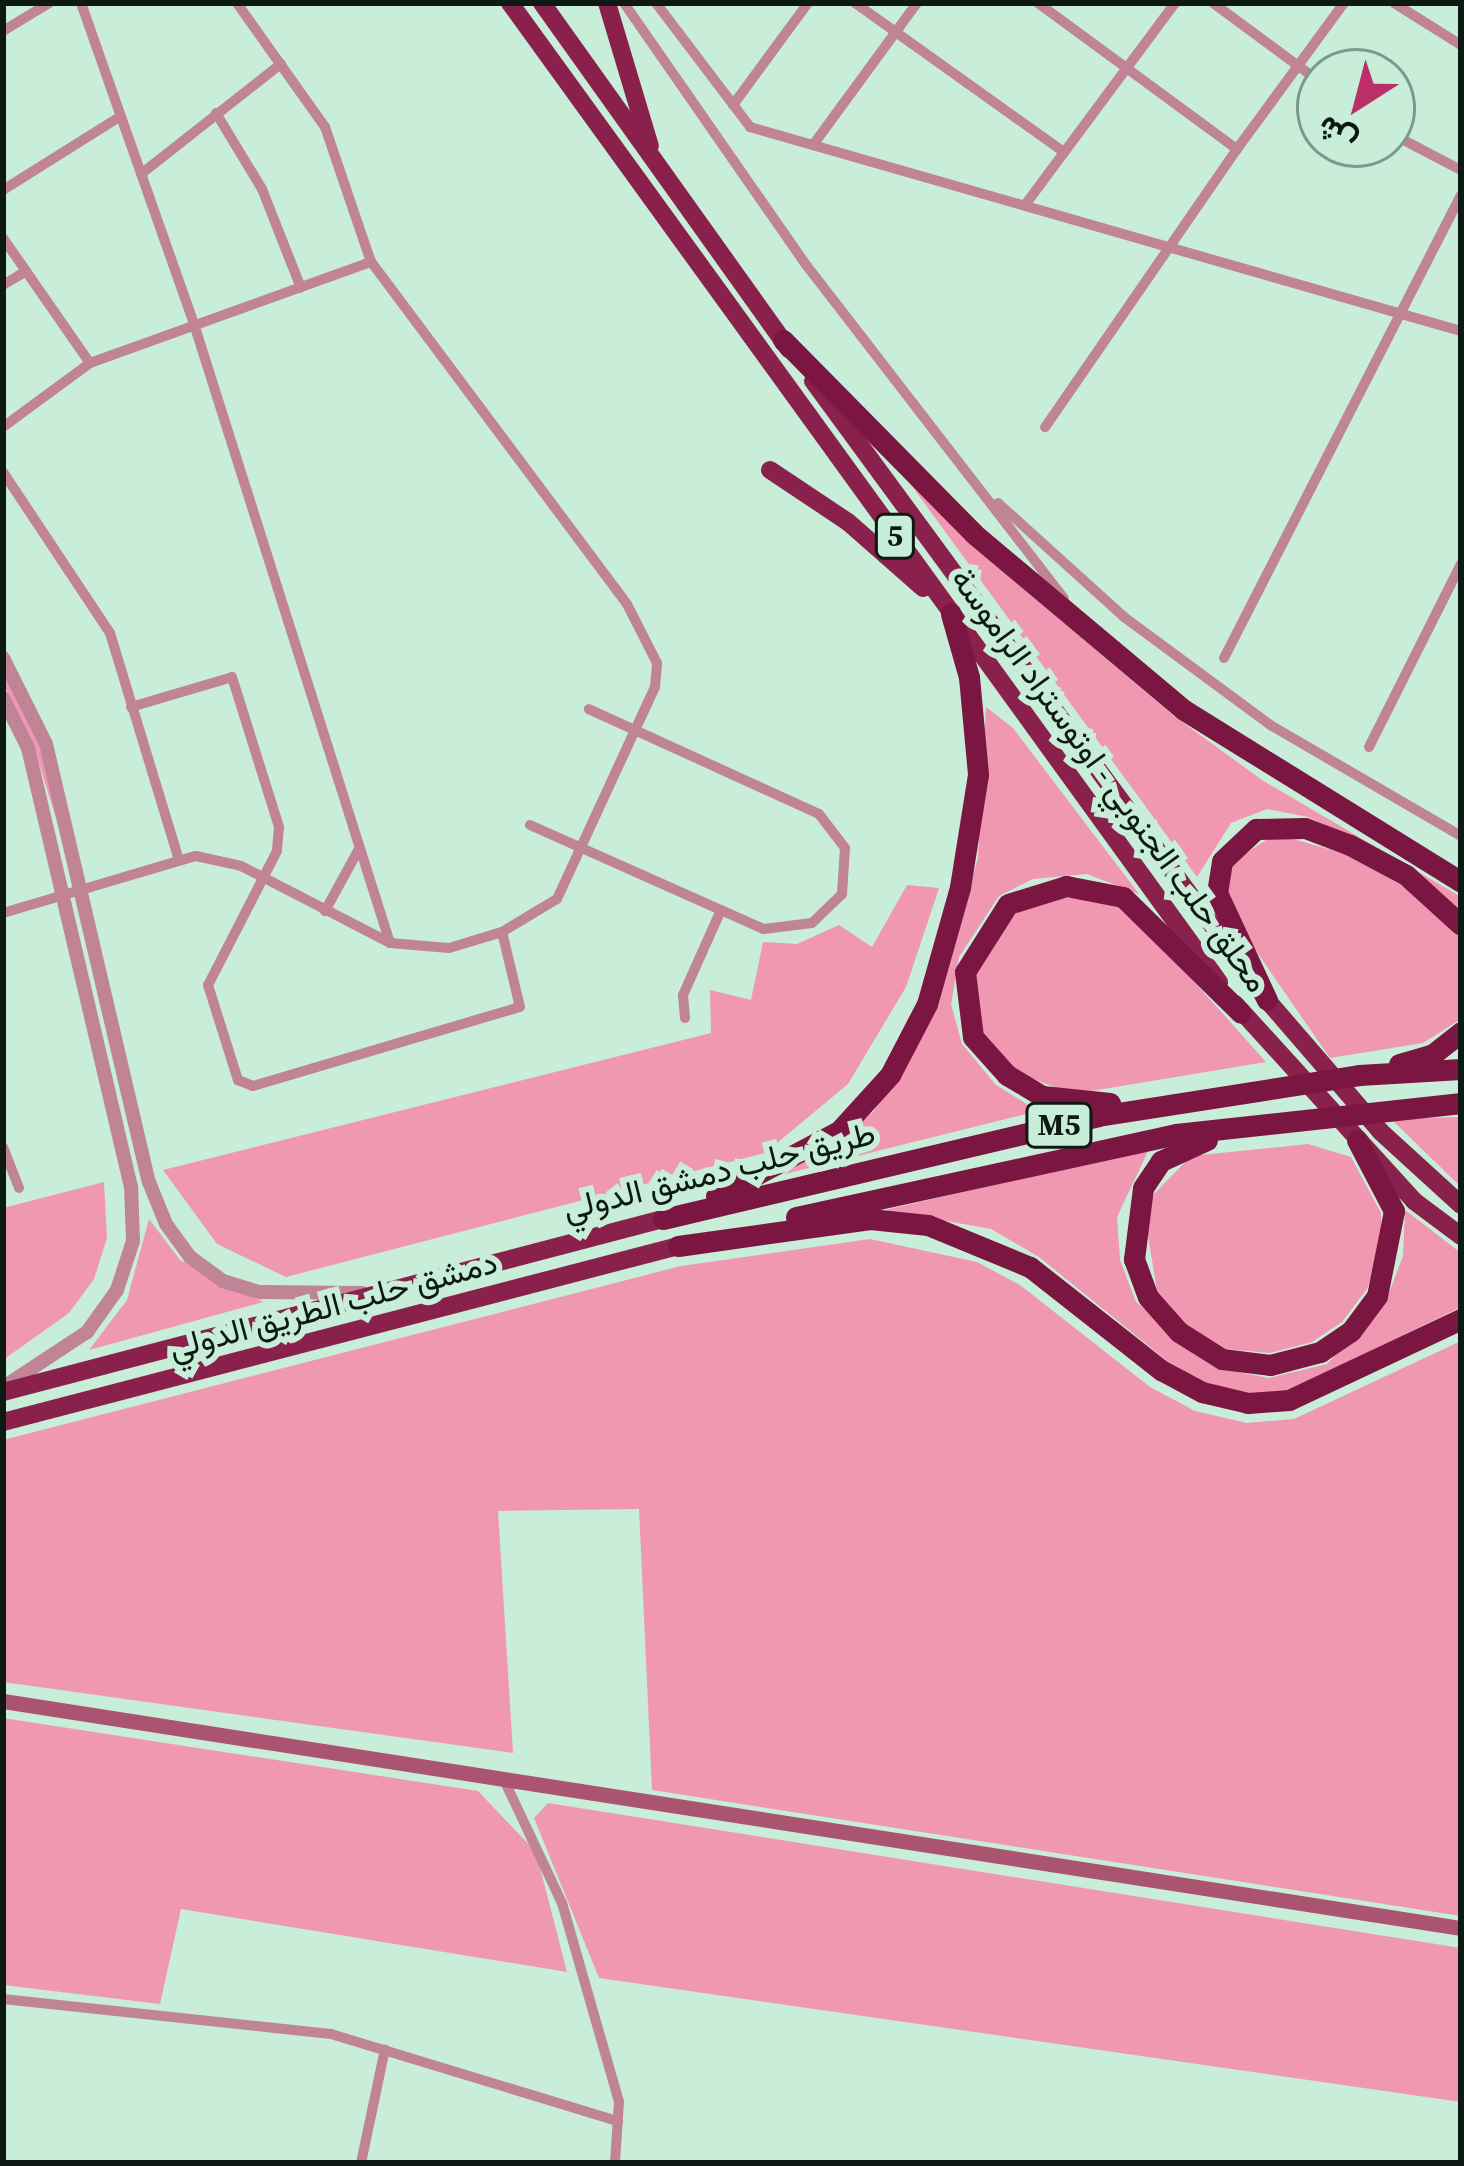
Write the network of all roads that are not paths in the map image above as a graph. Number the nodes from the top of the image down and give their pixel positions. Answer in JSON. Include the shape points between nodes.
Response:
{"nodes":[{"id":1,"x":49,"y":3,"type":"edge"},
{"id":2,"x":82,"y":3,"type":"edge"},
{"id":3,"x":237,"y":3,"type":"edge"},
{"id":4,"x":510,"y":3,"type":"edge"},
{"id":5,"x":542,"y":3,"type":"edge"},
{"id":6,"x":607,"y":3,"type":"edge"},
{"id":7,"x":624,"y":3,"type":"edge"},
{"id":8,"x":656,"y":3,"type":"edge"},
{"id":9,"x":808,"y":3,"type":"edge"},
{"id":10,"x":855,"y":3,"type":"edge"},
{"id":11,"x":917,"y":3,"type":"edge"},
{"id":12,"x":1038,"y":3,"type":"edge"},
{"id":13,"x":1175,"y":3,"type":"edge"},
{"id":14,"x":1213,"y":3,"type":"edge"},
{"id":15,"x":1344,"y":3,"type":"edge"},
{"id":16,"x":1394,"y":3,"type":"edge"},
{"id":17,"x":3,"y":31,"type":"edge"},
{"id":18,"x":896,"y":32,"type":"junction"},
{"id":19,"x":1461,"y":45,"type":"edge"},
{"id":20,"x":1311,"y":48,"type":"edge"},
{"id":21,"x":281,"y":64,"type":"junction"},
{"id":22,"x":1296,"y":65,"type":"edge"},
{"id":23,"x":1126,"y":68,"type":"junction"},
{"id":24,"x":1296,"y":69,"type":"edge"},
{"id":25,"x":733,"y":104,"type":"junction"},
{"id":26,"x":216,"y":112,"type":"junction"},
{"id":27,"x":121,"y":116,"type":"junction"},
{"id":28,"x":813,"y":145,"type":"junction"},
{"id":29,"x":1416,"y":147,"type":"edge"},
{"id":30,"x":1237,"y":149,"type":"junction"},
{"id":31,"x":1064,"y":152,"type":"junction"},
{"id":32,"x":656,"y":162,"type":"junction"},
{"id":33,"x":1461,"y":170,"type":"edge"},
{"id":34,"x":141,"y":174,"type":"junction"},
{"id":35,"x":3,"y":190,"type":"edge"},
{"id":36,"x":1461,"y":195,"type":"edge"},
{"id":37,"x":1024,"y":205,"type":"junction"},
{"id":38,"x":3,"y":238,"type":"edge"},
{"id":39,"x":1168,"y":246,"type":"junction"},
{"id":40,"x":371,"y":262,"type":"junction"},
{"id":41,"x":26,"y":271,"type":"junction"},
{"id":42,"x":3,"y":285,"type":"edge"},
{"id":43,"x":302,"y":288,"type":"junction"},
{"id":44,"x":1403,"y":315,"type":"junction"},
{"id":45,"x":194,"y":324,"type":"junction"},
{"id":46,"x":1461,"y":332,"type":"edge"},
{"id":47,"x":783,"y":340,"type":"junction"},
{"id":48,"x":90,"y":363,"type":"junction"},
{"id":49,"x":4,"y":424,"type":"edge"},
{"id":50,"x":1045,"y":427,"type":"dead end"},
{"id":51,"x":770,"y":470,"type":"dead end"},
{"id":52,"x":3,"y":472,"type":"edge"},
{"id":53,"x":974,"y":480,"type":"junction"},
{"id":54,"x":1461,"y":565,"type":"edge"},
{"id":55,"x":952,"y":614,"type":"junction"},
{"id":56,"x":1091,"y":634,"type":"junction"},
{"id":57,"x":3,"y":658,"type":"edge"},
{"id":58,"x":1224,"y":658,"type":"dead end"},
{"id":59,"x":3,"y":698,"type":"edge"},
{"id":60,"x":131,"y":706,"type":"junction"},
{"id":61,"x":589,"y":709,"type":"dead end"},
{"id":62,"x":635,"y":730,"type":"junction"},
{"id":63,"x":1370,"y":747,"type":"dead end"},
{"id":64,"x":530,"y":825,"type":"dead end"},
{"id":65,"x":1461,"y":836,"type":"edge"},
{"id":66,"x":580,"y":848,"type":"junction"},
{"id":67,"x":359,"y":849,"type":"junction"},
{"id":68,"x":178,"y":860,"type":"junction"},
{"id":69,"x":262,"y":878,"type":"junction"},
{"id":70,"x":1461,"y":883,"type":"edge"},
{"id":71,"x":80,"y":890,"type":"junction"},
{"id":72,"x":62,"y":896,"type":"junction"},
{"id":73,"x":325,"y":910,"type":"junction"},
{"id":74,"x":721,"y":910,"type":"junction"},
{"id":75,"x":3,"y":913,"type":"edge"},
{"id":76,"x":1461,"y":925,"type":"edge"},
{"id":77,"x":502,"y":932,"type":"junction"},
{"id":78,"x":390,"y":943,"type":"junction"},
{"id":79,"x":1267,"y":1000,"type":"junction"},
{"id":80,"x":1241,"y":1013,"type":"junction"},
{"id":81,"x":685,"y":1018,"type":"dead end"},
{"id":82,"x":1461,"y":1032,"type":"edge"},
{"id":83,"x":1461,"y":1069,"type":"edge"},
{"id":84,"x":1359,"y":1075,"type":"junction"},
{"id":85,"x":1189,"y":1099,"type":"junction"},
{"id":86,"x":1461,"y":1103,"type":"edge"},
{"id":87,"x":1299,"y":1120,"type":"junction"},
{"id":88,"x":1357,"y":1140,"type":"junction"},
{"id":89,"x":3,"y":1148,"type":"edge"},
{"id":90,"x":19,"y":1188,"type":"dead end"},
{"id":91,"x":153,"y":1194,"type":"junction"},
{"id":92,"x":130,"y":1199,"type":"junction"},
{"id":93,"x":1461,"y":1205,"type":"edge"},
{"id":94,"x":663,"y":1220,"type":"junction"},
{"id":95,"x":1461,"y":1236,"type":"edge"},
{"id":96,"x":678,"y":1246,"type":"junction"},
{"id":97,"x":362,"y":1293,"type":"junction"},
{"id":98,"x":1461,"y":1319,"type":"edge"},
{"id":99,"x":3,"y":1389,"type":"edge"},
{"id":100,"x":3,"y":1422,"type":"edge"},
{"id":101,"x":3,"y":1702,"type":"edge"},
{"id":102,"x":506,"y":1782,"type":"junction"},
{"id":103,"x":1461,"y":1928,"type":"edge"},
{"id":104,"x":3,"y":1999,"type":"edge"},
{"id":105,"x":386,"y":2049,"type":"junction"},
{"id":106,"x":618,"y":2121,"type":"junction"},
{"id":107,"x":361,"y":2163,"type":"edge"},
{"id":108,"x":615,"y":2163,"type":"edge"}],
"edges":[{"from":1,"to":17,"type":"street"},
{"from":2,"to":27,"type":"street"},
{"from":3,"to":21,"type":"street"},
{"from":4,"to":55,"type":"highway","name":"محلق حلب الجنوبي - اوتوستراد الراموسة","number":"5"},
{"from":5,"to":32,"type":"highway","name":"محلق حلب الجنوبي - اوتوستراد الراموسة","number":"5"},
{"from":6,"to":32,"type":"highway"},
{"from":7,"to":53,"type":"street","via":[[807,266]]},
{"from":8,"to":25,"type":"street"},
{"from":9,"to":25,"type":"street"},
{"from":10,"to":18,"type":"street"},
{"from":11,"to":18,"type":"street"},
{"from":12,"to":23,"type":"street"},
{"from":13,"to":23,"type":"street"},
{"from":14,"to":22,"type":"street"},
{"from":15,"to":20,"type":"street"},
{"from":16,"to":19,"type":"street"},
{"from":18,"to":28,"type":"street"},
{"from":18,"to":31,"type":"street"},
{"from":21,"to":26,"type":"street"},
{"from":21,"to":40,"type":"street","via":[[325,127]]},
{"from":23,"to":30,"type":"street"},
{"from":23,"to":31,"type":"street"},
{"from":24,"to":30,"type":"street"},
{"from":25,"to":28,"type":"street","via":[[750,127]]},
{"from":26,"to":34,"type":"street"},
{"from":26,"to":43,"type":"street","via":[[262,188]]},
{"from":27,"to":34,"type":"street"},
{"from":27,"to":35,"type":"street"},
{"from":28,"to":37,"type":"street"},
{"from":29,"to":33,"type":"street"},
{"from":30,"to":39,"type":"street"},
{"from":31,"to":37,"type":"street"},
{"from":32,"to":47,"type":"highway","name":"محلق حلب الجنوبي - اوتوستراد الراموسة","number":"5"},
{"from":34,"to":45,"type":"street"},
{"from":36,"to":44,"type":"street"},
{"from":37,"to":39,"type":"street"},
{"from":38,"to":41,"type":"street"},
{"from":39,"to":44,"type":"street"},
{"from":39,"to":50,"type":"street"},
{"from":40,"to":43,"type":"street"},
{"from":40,"to":62,"type":"street","via":[[638,622],[657,663]]},
{"from":41,"to":42,"type":"street"},
{"from":41,"to":48,"type":"street"},
{"from":43,"to":45,"type":"street"},
{"from":44,"to":46,"type":"street"},
{"from":44,"to":58,"type":"street"},
{"from":45,"to":48,"type":"street"},
{"from":45,"to":67,"type":"street"},
{"from":47,"to":56,"type":"highway","via":[[973,533]]},
{"from":47,"to":79,"type":"highway","name":"محلق حلب الجنوبي - اوتوستراد الراموسة","number":"5"},
{"from":48,"to":49,"type":"street"},
{"from":51,"to":55,"type":"highway","via":[[848,522]]},
{"from":52,"to":60,"type":"street","via":[[110,633]]},
{"from":53,"to":56,"type":"street"},
{"from":53,"to":65,"type":"street","via":[[1124,617],[1272,725]]},
{"from":54,"to":63,"type":"street"},
{"from":55,"to":80,"type":"highway","name":"محلق حلب الجنوبي - اوتوستراد الراموسة","number":"5"},
{"from":55,"to":94,"type":"highway","via":[[975,713],[975,816],[947,941],[910,1040],[839,1130],[769,1173]]},
{"from":56,"to":70,"type":"highway","via":[[1271,769]]},
{"from":57,"to":71,"type":"street","via":[[46,744]]},
{"from":59,"to":72,"type":"street","via":[[28,748]]},
{"from":60,"to":68,"type":"street"},
{"from":60,"to":69,"type":"street","via":[[232,677],[279,826]]},
{"from":61,"to":62,"type":"street"},
{"from":62,"to":66,"type":"street"},
{"from":62,"to":74,"type":"street","via":[[810,808],[845,848],[842,894],[812,923],[764,929]]},
{"from":64,"to":66,"type":"street"},
{"from":66,"to":74,"type":"street"},
{"from":66,"to":77,"type":"street","via":[[557,899]]},
{"from":67,"to":73,"type":"street"},
{"from":67,"to":78,"type":"street"},
{"from":68,"to":69,"type":"street","via":[[217,858]]},
{"from":68,"to":71,"type":"street"},
{"from":69,"to":73,"type":"street"},
{"from":69,"to":77,"type":"street","via":[[208,985],[226,1056],[238,1080],[253,1087],[520,1007]]},
{"from":71,"to":72,"type":"street"},
{"from":71,"to":91,"type":"street"},
{"from":72,"to":75,"type":"street"},
{"from":72,"to":92,"type":"street"},
{"from":73,"to":78,"type":"street"},
{"from":74,"to":81,"type":"street","via":[[683,995]]},
{"from":76,"to":79,"type":"highway","via":[[1425,889],[1350,845],[1305,828],[1256,829],[1222,861],[1217,893]]},
{"from":77,"to":78,"type":"street","via":[[448,948]]},
{"from":79,"to":93,"type":"highway","name":"محلق حلب الجنوبي - اوتوستراد الراموسة","number":"5","via":[[1381,1132]]},
{"from":80,"to":85,"type":"highway","via":[[1138,908],[1104,890],[1046,888],[1008,904],[986,928],[964,972],[963,1002],[973,1037],[1006,1075],[1077,1104]]},
{"from":80,"to":88,"type":"highway","name":"محلق حلب الجنوبي - اوتوستراد الراموسة","number":"5"},
{"from":82,"to":84,"type":"highway","via":[[1433,1054]]},
{"from":83,"to":84,"type":"highway","name":"طريق حلب دمشق الدولي","number":"M5"},
{"from":84,"to":85,"type":"highway","name":"طريق حلب دمشق الدولي","number":"M5"},
{"from":85,"to":94,"type":"highway","name":"طريق حلب دمشق الدولي","number":"M5"},
{"from":86,"to":87,"type":"highway","name":"طريق حلب دمشق الدولي","number":"M5"},
{"from":87,"to":88,"type":"highway","via":[[1191,1143],[1161,1161],[1143,1188],[1134,1259],[1148,1297],[1179,1332],[1222,1359],[1270,1365],[1320,1352],[1351,1331],[1377,1296],[1394,1211]]},
{"from":87,"to":96,"type":"highway","name":"طريق حلب دمشق الدولي","number":"M5","via":[[1176,1134],[981,1173]]},
{"from":88,"to":95,"type":"highway","via":[[1414,1201]]},
{"from":89,"to":90,"type":"street"},
{"from":91,"to":92,"type":"street"},
{"from":91,"to":97,"type":"street","via":[[190,1257],[223,1280],[260,1292]]},
{"from":92,"to":99,"type":"street","via":[[133,1241],[117,1290],[87,1332]]},
{"from":94,"to":97,"type":"highway","name":"طريق حلب دمشق الدولي","number":"M5"},
{"from":96,"to":98,"type":"highway","via":[[870,1219],[928,1226],[1030,1268],[1161,1370],[1202,1392],[1248,1403],[1289,1400]]},
{"from":96,"to":100,"type":"highway","name":"دمشق حلب الطريق الدولي","number":"M5"},
{"from":97,"to":99,"type":"highway","name":"طريق حلب دمشق الدولي","number":"M5"},
{"from":101,"to":102,"type":"main road"},
{"from":102,"to":103,"type":"main road"},
{"from":102,"to":106,"type":"street","via":[[562,1903]]},
{"from":104,"to":105,"type":"street","via":[[331,2034]]},
{"from":105,"to":106,"type":"street"},
{"from":105,"to":107,"type":"street"},
{"from":106,"to":108,"type":"street"}]}
